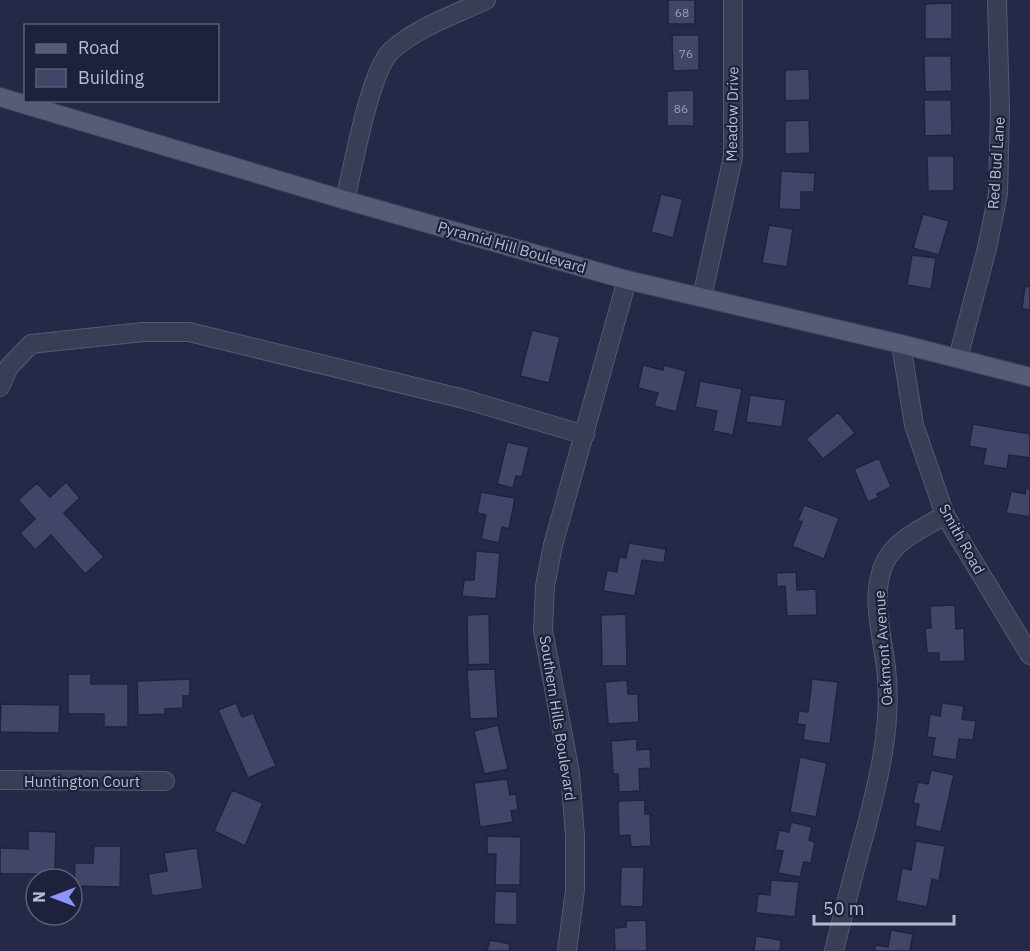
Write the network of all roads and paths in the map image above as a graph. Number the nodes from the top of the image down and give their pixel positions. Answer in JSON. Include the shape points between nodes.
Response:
{"nodes":[{"id":1,"x":486,"y":0,"type":"edge"},
{"id":2,"x":733,"y":0,"type":"edge"},
{"id":3,"x":997,"y":0,"type":"edge"},
{"id":4,"x":0,"y":97,"type":"edge"},
{"id":5,"x":345,"y":200,"type":"junction"},
{"id":6,"x":627,"y":280,"type":"junction"},
{"id":7,"x":702,"y":297,"type":"junction"},
{"id":8,"x":901,"y":344,"type":"junction"},
{"id":9,"x":958,"y":358,"type":"junction"},
{"id":10,"x":1030,"y":377,"type":"edge"},
{"id":11,"x":0,"y":387,"type":"edge"},
{"id":12,"x":585,"y":435,"type":"junction"},
{"id":13,"x":945,"y":515,"type":"junction"},
{"id":14,"x":1030,"y":656,"type":"edge"},
{"id":15,"x":0,"y":780,"type":"edge"},
{"id":16,"x":165,"y":781,"type":"dead end"},
{"id":17,"x":567,"y":951,"type":"edge"},
{"id":18,"x":834,"y":951,"type":"edge"}],
"edges":[{"from":1,"to":5,"type":"street","via":[[415,33],[389,52],[373,82]]},
{"from":2,"to":7,"type":"street","name":"Meadow Drive","via":[[733,157]]},
{"from":3,"to":9,"type":"street","name":"Red Bud Lane","via":[[998,194]]},
{"from":4,"to":5,"type":"main road","name":"Pyramid Hill Boulevard"},
{"from":5,"to":6,"type":"main road","name":"Pyramid Hill Boulevard"},
{"from":6,"to":7,"type":"main road","name":"Pyramid Hill Boulevard"},
{"from":6,"to":12,"type":"street","name":"Southern Hills Boulevard"},
{"from":7,"to":8,"type":"main road","name":"Pyramid Hill Boulevard"},
{"from":8,"to":9,"type":"main road","name":"Pyramid Hill Boulevard"},
{"from":8,"to":13,"type":"street","name":"Smith Road","via":[[914,425]]},
{"from":9,"to":10,"type":"main road","name":"Pyramid Hill Boulevard"},
{"from":11,"to":12,"type":"street","via":[[9,367],[31,344],[143,332],[189,332],[464,399]]},
{"from":12,"to":17,"type":"street","name":"Southern Hills Boulevard","via":[[553,545],[545,586],[543,630],[570,773],[575,836],[575,890]]},
{"from":13,"to":14,"type":"street","name":"Smith Road"},
{"from":13,"to":18,"type":"street","name":"Oakmont Avenue","via":[[900,542],[886,560],[879,579],[888,680],[887,725],[879,777]]},
{"from":15,"to":16,"type":"street","name":"Huntington Court"}]}
